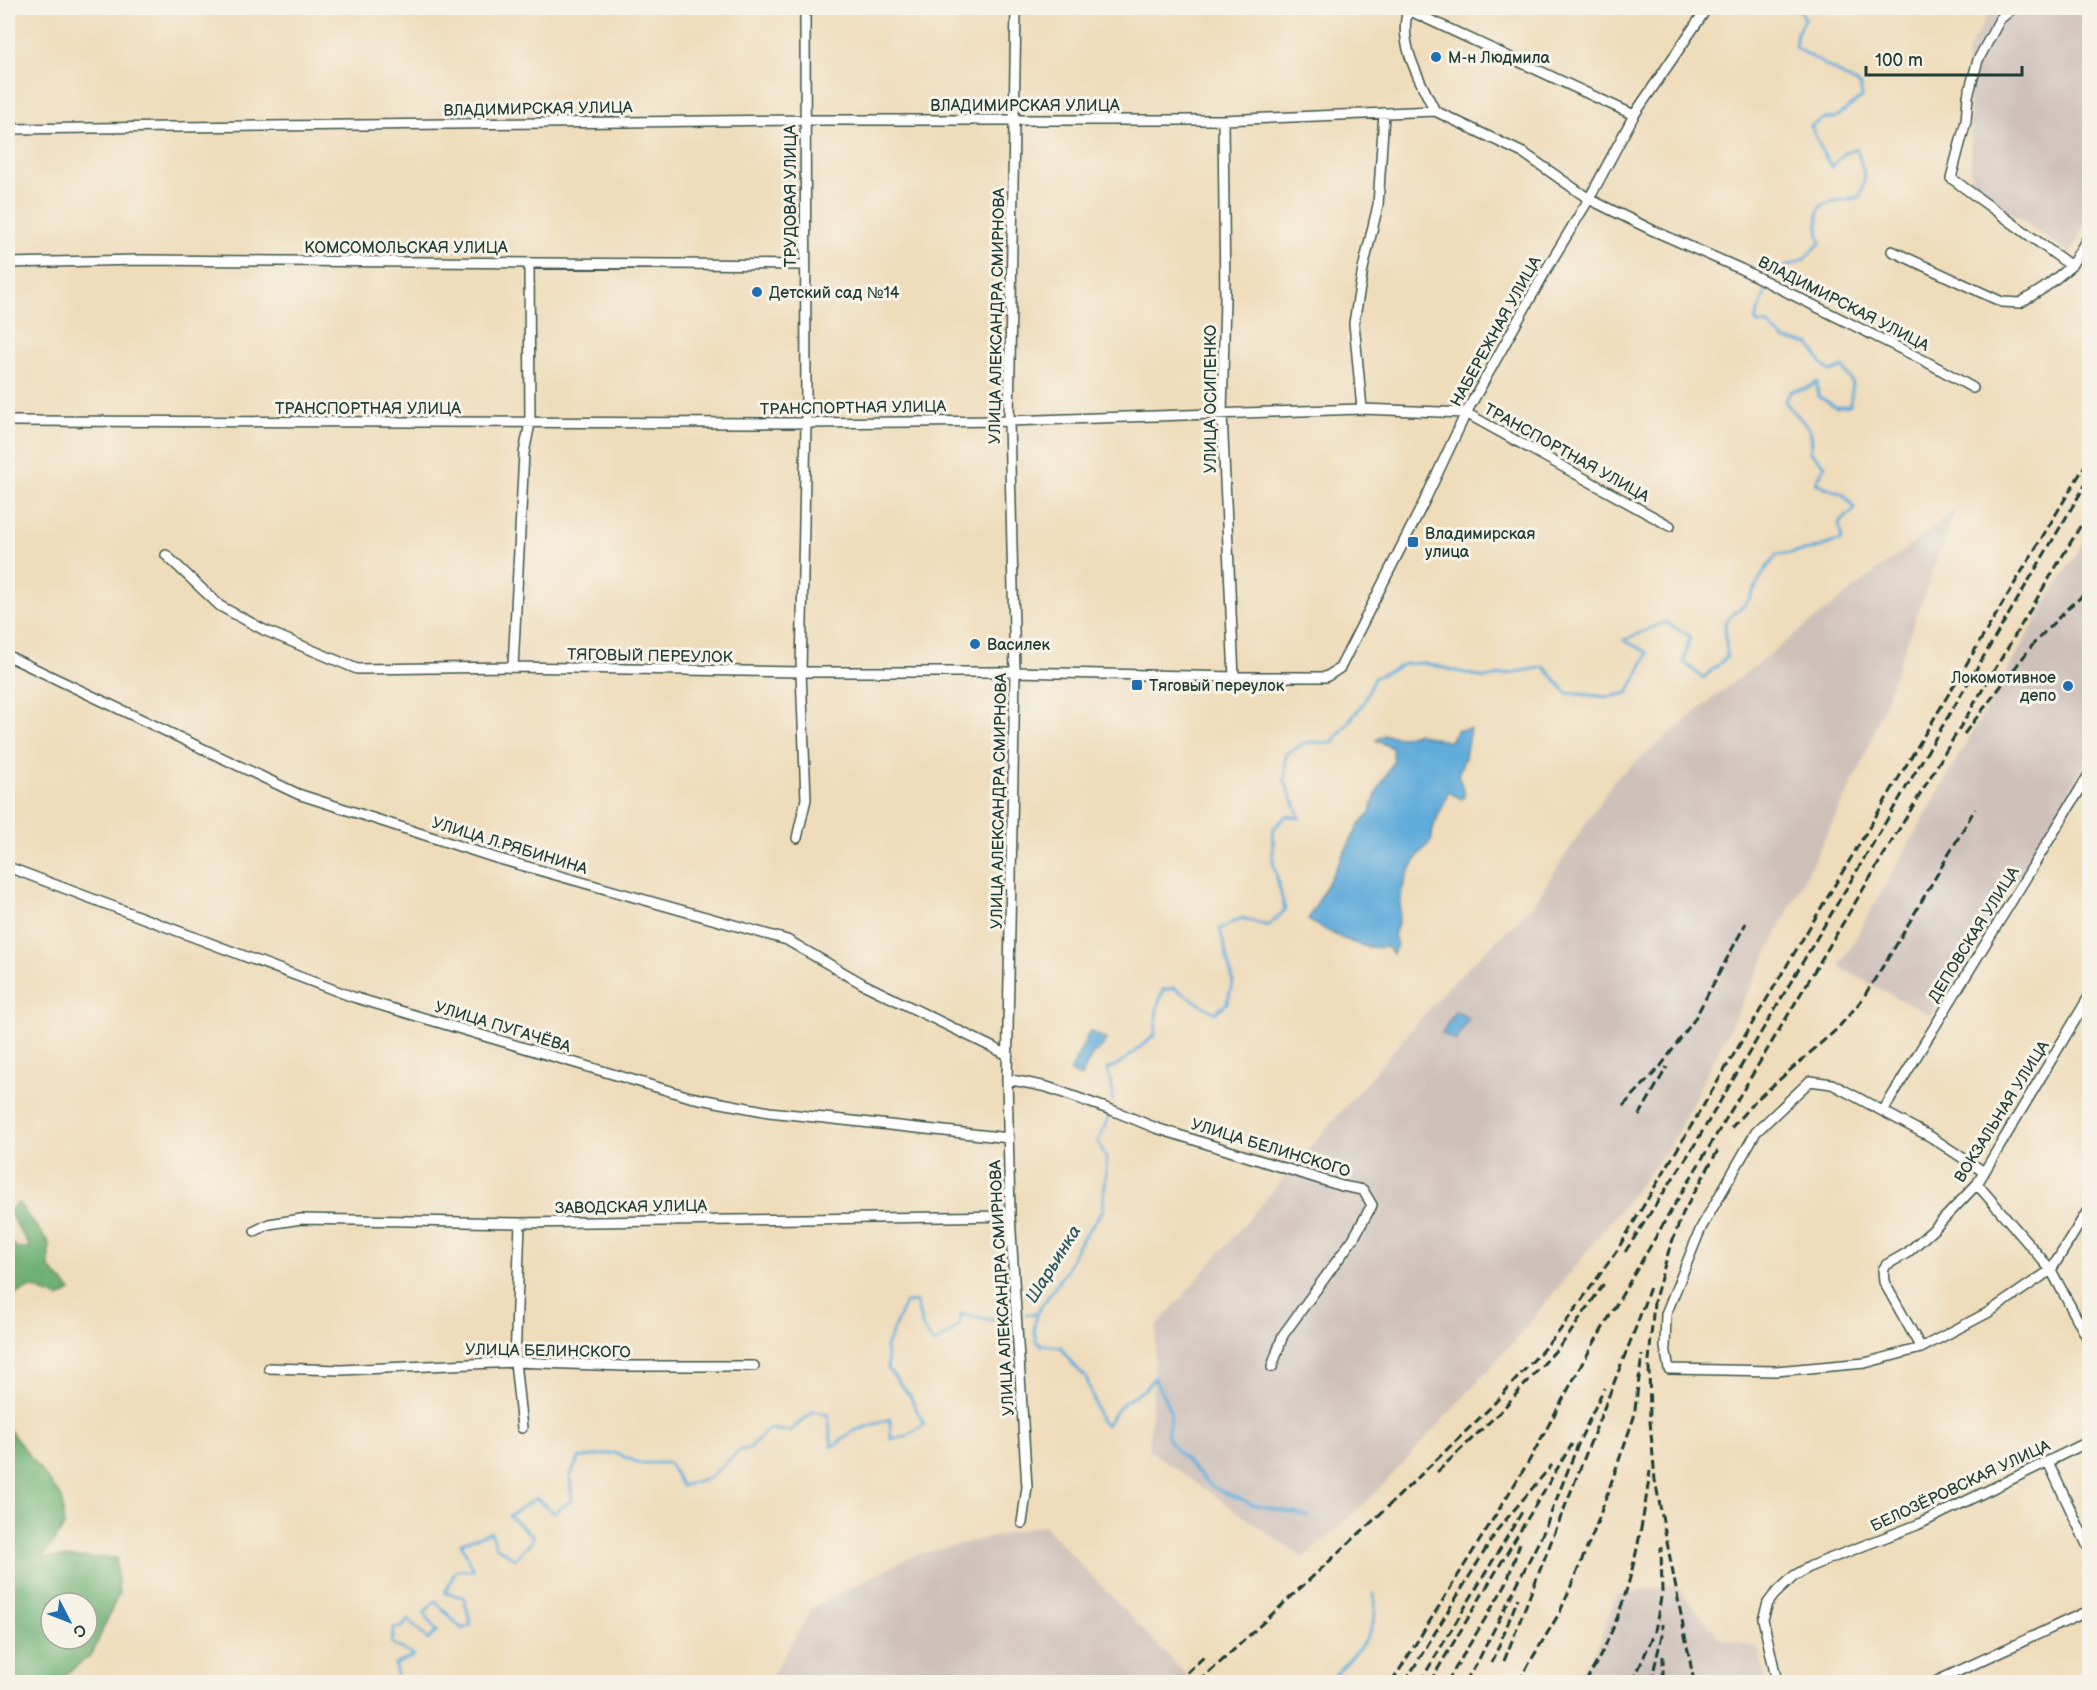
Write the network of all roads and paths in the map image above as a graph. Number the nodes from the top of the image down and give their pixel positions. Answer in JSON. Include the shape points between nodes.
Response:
{"nodes":[{"id":1,"x":805,"y":8,"type":"edge"},
{"id":2,"x":1016,"y":8,"type":"edge"},
{"id":3,"x":1408,"y":8,"type":"edge"},
{"id":4,"x":1707,"y":8,"type":"edge"},
{"id":5,"x":2013,"y":8,"type":"edge"},
{"id":6,"x":1435,"y":111,"type":"junction"},
{"id":7,"x":1384,"y":113,"type":"junction"},
{"id":8,"x":1634,"y":115,"type":"junction"},
{"id":9,"x":1013,"y":119,"type":"junction"},
{"id":10,"x":804,"y":120,"type":"junction"},
{"id":11,"x":1223,"y":120,"type":"junction"},
{"id":12,"x":8,"y":129,"type":"edge"},
{"id":13,"x":1589,"y":199,"type":"junction"},
{"id":14,"x":2090,"y":234,"type":"edge"},
{"id":15,"x":1892,"y":251,"type":"dead end"},
{"id":16,"x":8,"y":263,"type":"edge"},
{"id":17,"x":529,"y":263,"type":"junction"},
{"id":18,"x":805,"y":265,"type":"junction"},
{"id":19,"x":2072,"y":266,"type":"junction"},
{"id":20,"x":1973,"y":388,"type":"dead end"},
{"id":21,"x":1362,"y":409,"type":"junction"},
{"id":22,"x":1466,"y":413,"type":"junction"},
{"id":23,"x":1222,"y":414,"type":"junction"},
{"id":24,"x":8,"y":421,"type":"edge"},
{"id":25,"x":1009,"y":421,"type":"junction"},
{"id":26,"x":530,"y":423,"type":"junction"},
{"id":27,"x":806,"y":423,"type":"junction"},
{"id":28,"x":1670,"y":526,"type":"dead end"},
{"id":29,"x":166,"y":555,"type":"dead end"},
{"id":30,"x":8,"y":656,"type":"edge"},
{"id":31,"x":513,"y":668,"type":"junction"},
{"id":32,"x":801,"y":672,"type":"junction"},
{"id":33,"x":1015,"y":672,"type":"junction"},
{"id":34,"x":1326,"y":677,"type":"joint"},
{"id":35,"x":1234,"y":678,"type":"junction"},
{"id":36,"x":2090,"y":773,"type":"edge"},
{"id":37,"x":797,"y":838,"type":"dead end"},
{"id":38,"x":8,"y":867,"type":"edge"},
{"id":39,"x":2090,"y":995,"type":"edge"},
{"id":40,"x":1006,"y":1054,"type":"junction"},
{"id":41,"x":1007,"y":1079,"type":"junction"},
{"id":42,"x":1883,"y":1111,"type":"junction"},
{"id":43,"x":1009,"y":1138,"type":"junction"},
{"id":44,"x":1984,"y":1172,"type":"junction"},
{"id":45,"x":1977,"y":1184,"type":"junction"},
{"id":46,"x":2090,"y":1208,"type":"edge"},
{"id":47,"x":1010,"y":1216,"type":"junction"},
{"id":48,"x":520,"y":1223,"type":"junction"},
{"id":49,"x":255,"y":1231,"type":"dead end"},
{"id":50,"x":2051,"y":1270,"type":"junction"},
{"id":51,"x":2090,"y":1343,"type":"edge"},
{"id":52,"x":1921,"y":1348,"type":"junction"},
{"id":53,"x":515,"y":1362,"type":"junction"},
{"id":54,"x":754,"y":1366,"type":"dead end"},
{"id":55,"x":1272,"y":1367,"type":"dead end"},
{"id":56,"x":270,"y":1368,"type":"dead end"},
{"id":57,"x":522,"y":1428,"type":"dead end"},
{"id":58,"x":2090,"y":1441,"type":"edge"},
{"id":59,"x":2048,"y":1462,"type":"junction"},
{"id":60,"x":1022,"y":1523,"type":"dead end"},
{"id":61,"x":2090,"y":1551,"type":"edge"},
{"id":62,"x":2090,"y":1610,"type":"edge"},
{"id":63,"x":1778,"y":1683,"type":"edge"},
{"id":64,"x":1935,"y":1683,"type":"edge"}],
"edges":[{"from":1,"to":10,"type":"street","name":"ТРУДОВАЯ УЛИЦА"},
{"from":2,"to":9,"type":"street","name":"УЛИЦА АЛЕКСАНДРА СМИРНОВА"},
{"from":3,"to":6,"type":"street","via":[[1404,24],[1410,57]]},
{"from":3,"to":8,"type":"street"},
{"from":4,"to":8,"type":"street","name":"НАБЕРЕЖНАЯ УЛИЦА"},
{"from":5,"to":19,"type":"street","via":[[2000,19],[1978,60],[1951,178]]},
{"from":6,"to":7,"type":"street","name":"ВЛАДИМИРСКАЯ УЛИЦА"},
{"from":6,"to":13,"type":"street","name":"ВЛАДИМИРСКАЯ УЛИЦА","via":[[1525,154]]},
{"from":7,"to":11,"type":"street","name":"ВЛАДИМИРСКАЯ УЛИЦА"},
{"from":7,"to":21,"type":"street","via":[[1378,205],[1354,323]]},
{"from":8,"to":13,"type":"street","name":"НАБЕРЕЖНАЯ УЛИЦА"},
{"from":9,"to":10,"type":"street","name":"ВЛАДИМИРСКАЯ УЛИЦА"},
{"from":9,"to":11,"type":"street","name":"ВЛАДИМИРСКАЯ УЛИЦА"},
{"from":9,"to":25,"type":"street","name":"УЛИЦА АЛЕКСАНДРА СМИРНОВА"},
{"from":10,"to":12,"type":"street","name":"ВЛАДИМИРСКАЯ УЛИЦА"},
{"from":10,"to":18,"type":"street","name":"ТРУДОВАЯ УЛИЦА"},
{"from":11,"to":23,"type":"street","name":"УЛИЦА ОСИПЕНКО"},
{"from":13,"to":20,"type":"street","name":"ВЛАДИМИРСКАЯ УЛИЦА","via":[[1742,269]]},
{"from":13,"to":22,"type":"street","name":"НАБЕРЕЖНАЯ УЛИЦА"},
{"from":14,"to":19,"type":"street"},
{"from":15,"to":19,"type":"street","via":[[2002,302],[2020,303]]},
{"from":16,"to":17,"type":"street","name":"КОМСОМОЛЬСКАЯ УЛИЦА"},
{"from":17,"to":18,"type":"street","name":"КОМСОМОЛЬСКАЯ УЛИЦА"},
{"from":17,"to":26,"type":"street"},
{"from":18,"to":27,"type":"street","name":"ТРУДОВАЯ УЛИЦА"},
{"from":21,"to":22,"type":"street","name":"ТРАНСПОРТНАЯ УЛИЦА"},
{"from":21,"to":23,"type":"street","name":"ТРАНСПОРТНАЯ УЛИЦА"},
{"from":22,"to":28,"type":"street","name":"ТРАНСПОРТНАЯ УЛИЦА"},
{"from":22,"to":34,"type":"street","name":"НАБЕРЕЖНАЯ УЛИЦА","via":[[1340,668]]},
{"from":23,"to":25,"type":"street","name":"ТРАНСПОРТНАЯ УЛИЦА"},
{"from":23,"to":35,"type":"street","name":"УЛИЦА ОСИПЕНКО"},
{"from":24,"to":26,"type":"street","name":"ТРАНСПОРТНАЯ УЛИЦА"},
{"from":25,"to":27,"type":"street","name":"ТРАНСПОРТНАЯ УЛИЦА"},
{"from":25,"to":33,"type":"street","name":"УЛИЦА АЛЕКСАНДРА СМИРНОВА"},
{"from":26,"to":27,"type":"street","name":"ТРАНСПОРТНАЯ УЛИЦА"},
{"from":26,"to":31,"type":"street","via":[[524,453]]},
{"from":27,"to":32,"type":"street","name":"ТРУДОВАЯ УЛИЦА"},
{"from":29,"to":31,"type":"street","name":"ТЯГОВЫЙ ПЕРЕУЛОК","via":[[220,606],[264,630],[357,669]]},
{"from":30,"to":40,"type":"street","name":"УЛИЦА Л.РЯБИНИНА","via":[[298,794],[496,858],[787,940],[863,984]]},
{"from":31,"to":32,"type":"street","name":"ТЯГОВЫЙ ПЕРЕУЛОК"},
{"from":32,"to":33,"type":"street","name":"ТЯГОВЫЙ ПЕРЕУЛОК"},
{"from":32,"to":37,"type":"street","name":"ТРУДОВАЯ УЛИЦА","via":[[806,799]]},
{"from":33,"to":35,"type":"street","name":"ТЯГОВЫЙ ПЕРЕУЛОК"},
{"from":33,"to":40,"type":"street","name":"УЛИЦА АЛЕКСАНДРА СМИРНОВА"},
{"from":34,"to":35,"type":"street","name":"ТЯГОВЫЙ ПЕРЕУЛОК"},
{"from":36,"to":42,"type":"street","name":"ДЕПОВСКАЯ УЛИЦА"},
{"from":38,"to":43,"type":"street","name":"УЛИЦА ПУГАЧЁВА","via":[[353,997],[690,1097],[769,1112]]},
{"from":39,"to":44,"type":"street","name":"ВОКЗАЛЬНАЯ УЛИЦА"},
{"from":40,"to":41,"type":"street","name":"УЛИЦА АЛЕКСАНДРА СМИРНОВА"},
{"from":41,"to":43,"type":"street","name":"УЛИЦА АЛЕКСАНДРА СМИРНОВА"},
{"from":41,"to":55,"type":"street","name":"УЛИЦА БЕЛИНСКОГО","via":[[1047,1087],[1156,1128],[1363,1190],[1372,1205],[1353,1239],[1283,1335]]},
{"from":42,"to":44,"type":"street"},
{"from":42,"to":52,"type":"street","via":[[1832,1084],[1810,1081],[1756,1132],[1701,1228],[1666,1314],[1665,1347],[1669,1369],[1787,1370],[1865,1363]]},
{"from":43,"to":47,"type":"street","name":"УЛИЦА АЛЕКСАНДРА СМИРНОВА"},
{"from":44,"to":45,"type":"street","name":"ВОКЗАЛЬНАЯ УЛИЦА"},
{"from":45,"to":50,"type":"street"},
{"from":45,"to":52,"type":"street","name":"ВОКЗАЛЬНАЯ УЛИЦА","via":[[1935,1228],[1883,1270],[1884,1282]]},
{"from":46,"to":50,"type":"street"},
{"from":47,"to":48,"type":"street","name":"ЗАВОДСКАЯ УЛИЦА"},
{"from":47,"to":60,"type":"street","name":"УЛИЦА АЛЕКСАНДРА СМИРНОВА","via":[[1027,1486]]},
{"from":48,"to":49,"type":"street","name":"ЗАВОДСКАЯ УЛИЦА","via":[[301,1219],[269,1224]]},
{"from":48,"to":53,"type":"street"},
{"from":50,"to":51,"type":"street"},
{"from":50,"to":52,"type":"street","via":[[1989,1312]]},
{"from":53,"to":54,"type":"street","name":"УЛИЦА БЕЛИНСКОГО"},
{"from":53,"to":56,"type":"street","name":"УЛИЦА БЕЛИНСКОГО","via":[[341,1370]]},
{"from":53,"to":57,"type":"street"},
{"from":58,"to":59,"type":"street","name":"БЕЛОЗЁРОВСКАЯ УЛИЦА"},
{"from":59,"to":61,"type":"street"},
{"from":59,"to":63,"type":"street","name":"БЕЛОЗЁРОВСКАЯ УЛИЦА","via":[[1917,1525],[1794,1576],[1774,1594],[1762,1619]]},
{"from":62,"to":64,"type":"street"}]}
